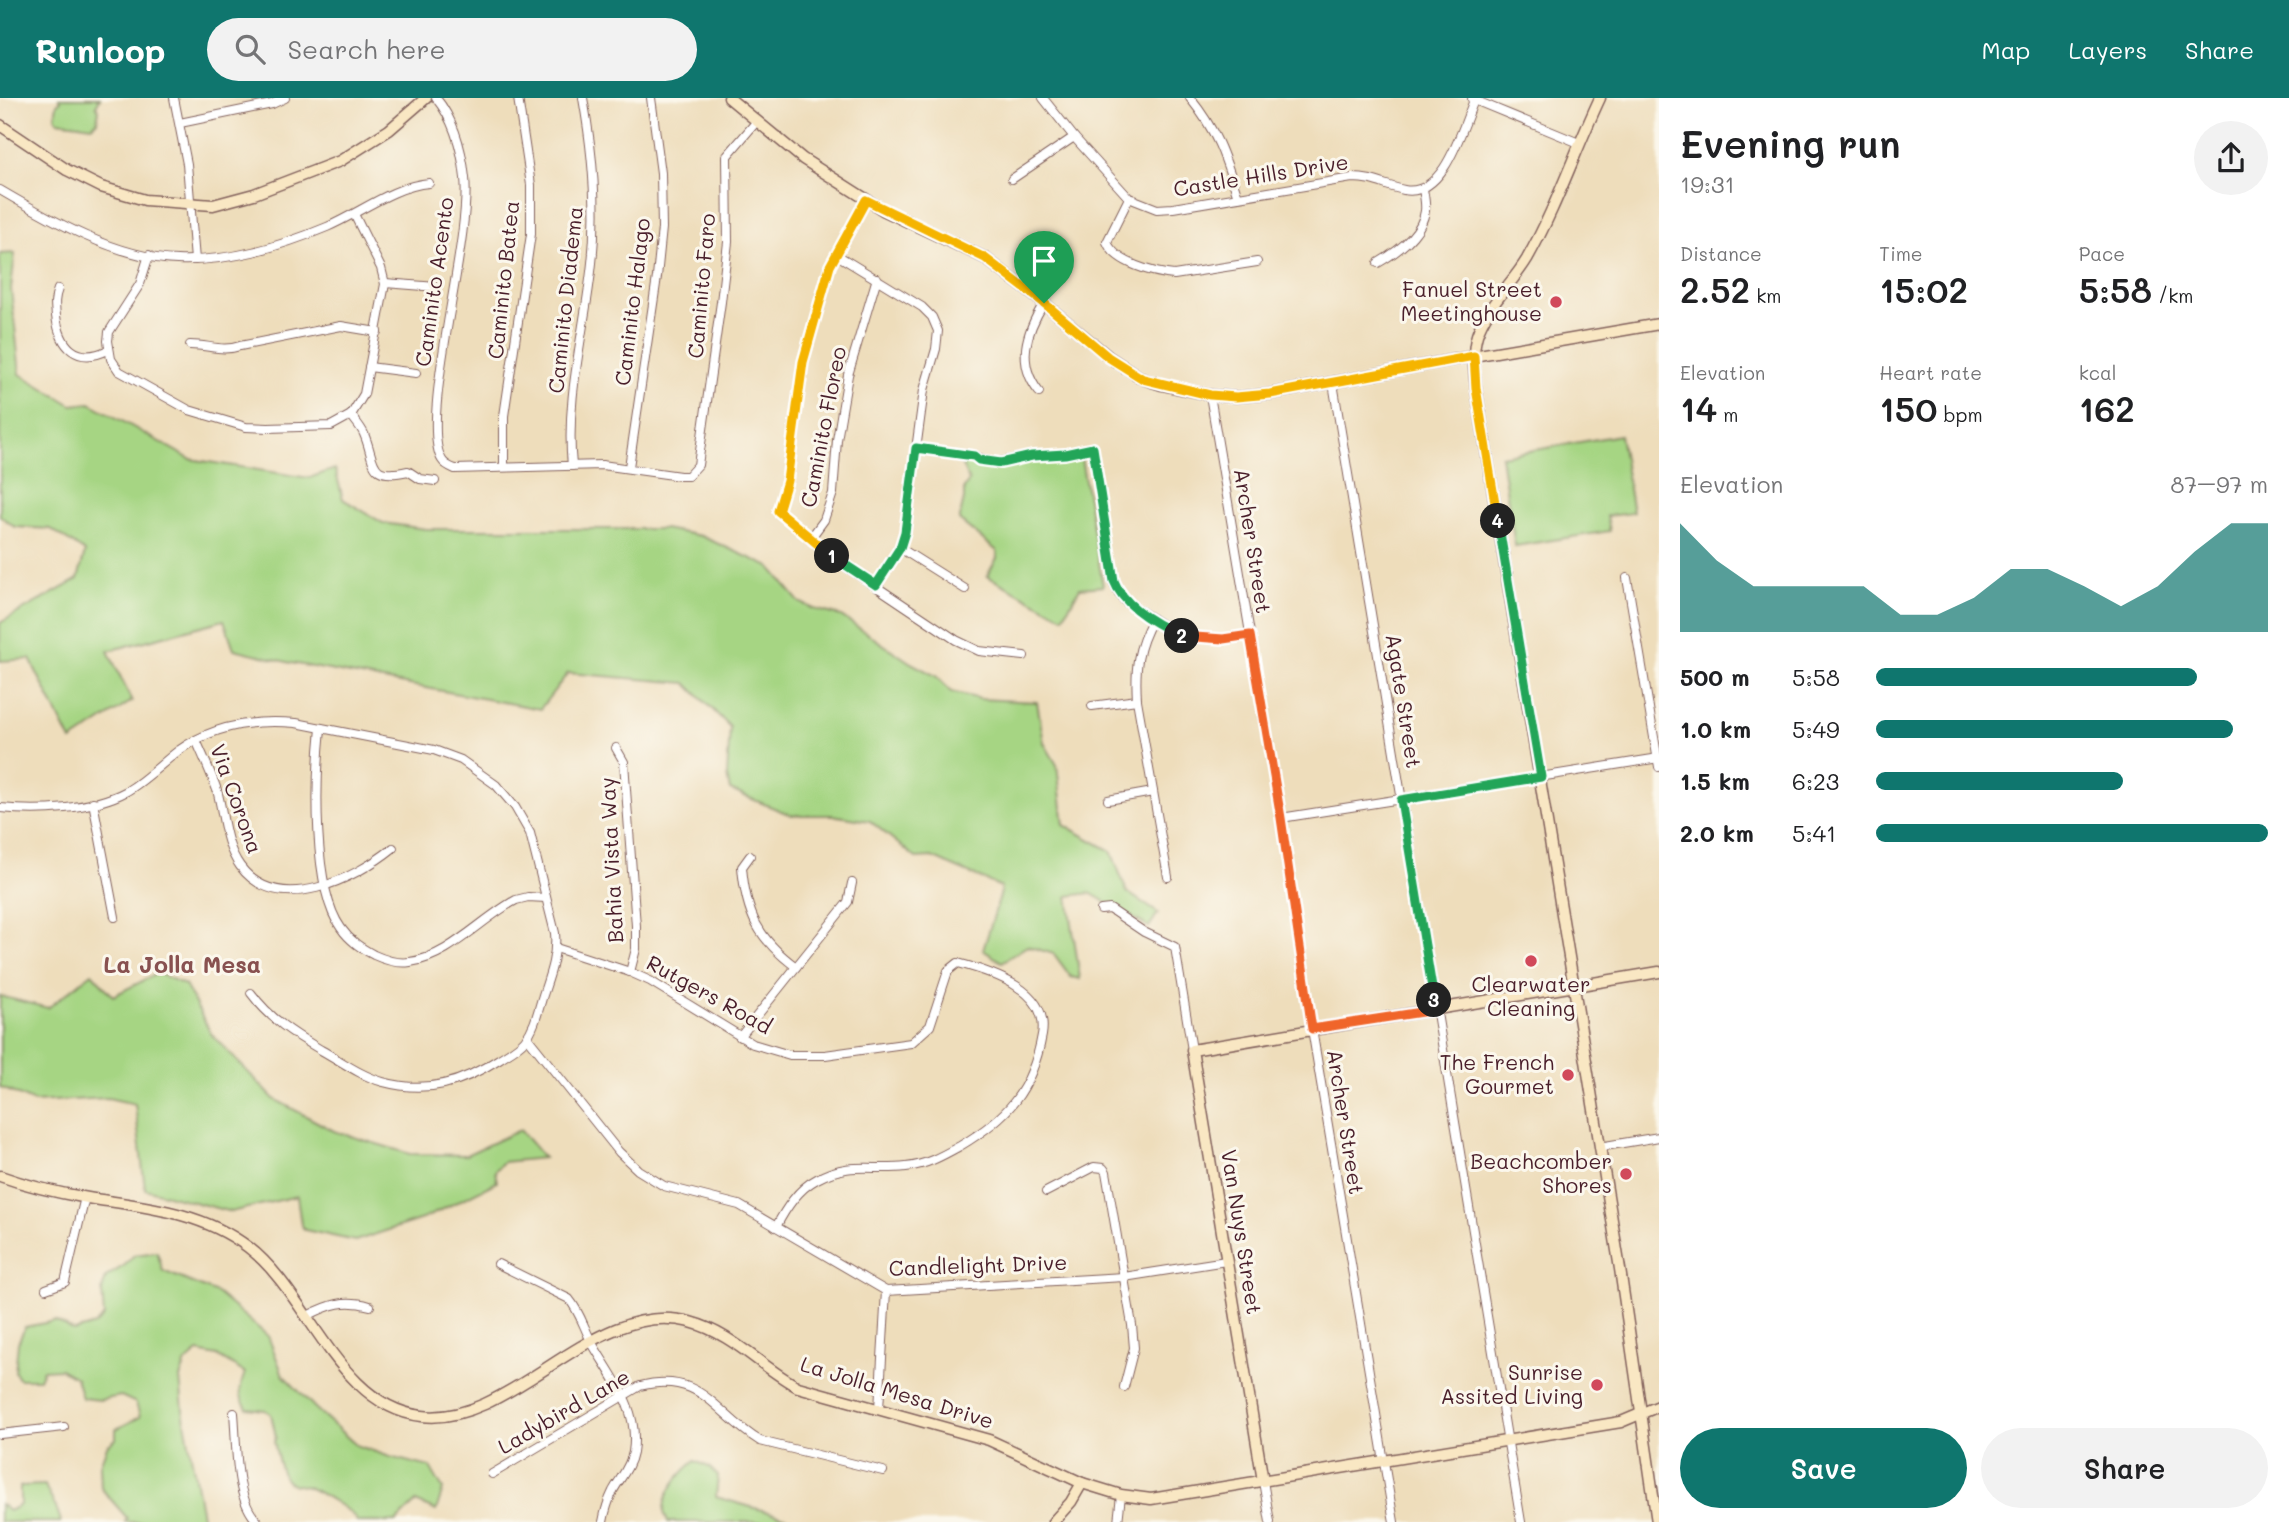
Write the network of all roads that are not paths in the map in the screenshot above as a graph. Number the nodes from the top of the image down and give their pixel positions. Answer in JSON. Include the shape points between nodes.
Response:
{"nodes":[{"id":1,"x":174,"y":98,"type":"edge"},
{"id":2,"x":285,"y":98,"type":"edge"},
{"id":3,"x":426,"y":98,"type":"edge"},
{"id":4,"x":436,"y":98,"type":"edge"},
{"id":5,"x":518,"y":98,"type":"edge"},
{"id":6,"x":583,"y":98,"type":"edge"},
{"id":7,"x":651,"y":98,"type":"edge"},
{"id":8,"x":729,"y":98,"type":"edge"},
{"id":9,"x":1044,"y":98,"type":"edge"},
{"id":10,"x":1190,"y":98,"type":"edge"},
{"id":11,"x":1600,"y":98,"type":"edge"},
{"id":12,"x":1472,"y":99,"type":"edge"},
{"id":13,"x":251,"y":102,"type":"edge"},
{"id":14,"x":757,"y":121,"type":"junction"},
{"id":15,"x":180,"y":123,"type":"junction"},
{"id":16,"x":4,"y":127,"type":"edge"},
{"id":17,"x":1074,"y":137,"type":"junction"},
{"id":18,"x":0,"y":139,"type":"edge"},
{"id":19,"x":1579,"y":143,"type":"junction"},
{"id":20,"x":1012,"y":180,"type":"dead end"},
{"id":21,"x":429,"y":183,"type":"dead end"},
{"id":22,"x":1423,"y":189,"type":"junction"},
{"id":23,"x":0,"y":190,"type":"edge"},
{"id":24,"x":1238,"y":197,"type":"junction"},
{"id":25,"x":1129,"y":198,"type":"junction"},
{"id":26,"x":866,"y":200,"type":"junction"},
{"id":27,"x":189,"y":204,"type":"junction"},
{"id":28,"x":354,"y":214,"type":"junction"},
{"id":29,"x":836,"y":255,"type":"junction"},
{"id":30,"x":149,"y":256,"type":"junction"},
{"id":31,"x":195,"y":260,"type":"junction"},
{"id":32,"x":1257,"y":262,"type":"dead end"},
{"id":33,"x":1378,"y":263,"type":"dead end"},
{"id":34,"x":877,"y":278,"type":"junction"},
{"id":35,"x":384,"y":283,"type":"junction"},
{"id":36,"x":437,"y":287,"type":"dead end"},
{"id":37,"x":58,"y":289,"type":"dead end"},
{"id":38,"x":1044,"y":303,"type":"junction"},
{"id":39,"x":1659,"y":324,"type":"edge"},
{"id":40,"x":377,"y":332,"type":"junction"},
{"id":41,"x":190,"y":345,"type":"dead end"},
{"id":42,"x":108,"y":350,"type":"junction"},
{"id":43,"x":1474,"y":356,"type":"junction"},
{"id":44,"x":369,"y":367,"type":"junction"},
{"id":45,"x":416,"y":373,"type":"dead end"},
{"id":46,"x":1333,"y":383,"type":"junction"},
{"id":47,"x":1040,"y":392,"type":"dead end"},
{"id":48,"x":1210,"y":395,"type":"junction"},
{"id":49,"x":351,"y":415,"type":"junction"},
{"id":50,"x":916,"y":448,"type":"junction"},
{"id":51,"x":572,"y":466,"type":"junction"},
{"id":52,"x":505,"y":467,"type":"junction"},
{"id":53,"x":629,"y":467,"type":"junction"},
{"id":54,"x":435,"y":481,"type":"dead end"},
{"id":55,"x":810,"y":539,"type":"junction"},
{"id":56,"x":900,"y":548,"type":"junction"},
{"id":57,"x":1627,"y":578,"type":"dead end"},
{"id":58,"x":876,"y":585,"type":"junction"},
{"id":59,"x":965,"y":589,"type":"dead end"},
{"id":60,"x":1153,"y":619,"type":"junction"},
{"id":61,"x":1250,"y":635,"type":"junction"},
{"id":62,"x":1024,"y":656,"type":"dead end"},
{"id":63,"x":1138,"y":700,"type":"junction"},
{"id":64,"x":1092,"y":706,"type":"dead end"},
{"id":65,"x":321,"y":728,"type":"junction"},
{"id":66,"x":196,"y":740,"type":"junction"},
{"id":67,"x":616,"y":748,"type":"dead end"},
{"id":68,"x":1659,"y":761,"type":"edge"},
{"id":69,"x":1541,"y":777,"type":"junction"},
{"id":70,"x":1153,"y":792,"type":"junction"},
{"id":71,"x":1108,"y":800,"type":"dead end"},
{"id":72,"x":1401,"y":800,"type":"junction"},
{"id":73,"x":93,"y":802,"type":"junction"},
{"id":74,"x":0,"y":808,"type":"edge"},
{"id":75,"x":1281,"y":818,"type":"junction"},
{"id":76,"x":393,"y":848,"type":"dead end"},
{"id":77,"x":750,"y":856,"type":"dead end"},
{"id":78,"x":1168,"y":877,"type":"dead end"},
{"id":79,"x":852,"y":883,"type":"dead end"},
{"id":80,"x":326,"y":884,"type":"junction"},
{"id":81,"x":546,"y":898,"type":"junction"},
{"id":82,"x":1101,"y":910,"type":"dead end"},
{"id":83,"x":115,"y":917,"type":"dead end"},
{"id":84,"x":556,"y":948,"type":"junction"},
{"id":85,"x":796,"y":967,"type":"junction"},
{"id":86,"x":630,"y":972,"type":"junction"},
{"id":87,"x":1659,"y":972,"type":"edge"},
{"id":88,"x":1574,"y":988,"type":"junction"},
{"id":89,"x":251,"y":993,"type":"dead end"},
{"id":90,"x":1435,"y":1010,"type":"junction"},
{"id":91,"x":1312,"y":1029,"type":"junction"},
{"id":92,"x":527,"y":1037,"type":"junction"},
{"id":93,"x":740,"y":1037,"type":"junction"},
{"id":94,"x":1192,"y":1050,"type":"junction"},
{"id":95,"x":1659,"y":1137,"type":"edge"},
{"id":96,"x":1599,"y":1147,"type":"junction"},
{"id":97,"x":0,"y":1176,"type":"edge"},
{"id":98,"x":1046,"y":1192,"type":"dead end"},
{"id":99,"x":85,"y":1197,"type":"junction"},
{"id":100,"x":776,"y":1227,"type":"junction"},
{"id":101,"x":1226,"y":1261,"type":"junction"},
{"id":102,"x":498,"y":1264,"type":"dead end"},
{"id":103,"x":1124,"y":1277,"type":"junction"},
{"id":104,"x":46,"y":1289,"type":"dead end"},
{"id":105,"x":886,"y":1291,"type":"junction"},
{"id":106,"x":370,"y":1306,"type":"dead end"},
{"id":107,"x":307,"y":1315,"type":"junction"},
{"id":108,"x":591,"y":1341,"type":"junction"},
{"id":109,"x":1124,"y":1387,"type":"dead end"},
{"id":110,"x":625,"y":1395,"type":"junction"},
{"id":111,"x":1659,"y":1406,"type":"edge"},
{"id":112,"x":879,"y":1409,"type":"junction"},
{"id":113,"x":234,"y":1413,"type":"dead end"},
{"id":114,"x":1641,"y":1413,"type":"junction"},
{"id":115,"x":64,"y":1427,"type":"dead end"},
{"id":116,"x":0,"y":1434,"type":"edge"},
{"id":117,"x":1507,"y":1442,"type":"junction"},
{"id":118,"x":1384,"y":1462,"type":"junction"},
{"id":119,"x":883,"y":1471,"type":"dead end"},
{"id":120,"x":492,"y":1474,"type":"dead end"},
{"id":121,"x":1262,"y":1481,"type":"junction"},
{"id":122,"x":1083,"y":1483,"type":"junction"},
{"id":123,"x":1121,"y":1495,"type":"junction"},
{"id":124,"x":258,"y":1522,"type":"edge"},
{"id":125,"x":603,"y":1522,"type":"edge"},
{"id":126,"x":1053,"y":1522,"type":"edge"},
{"id":127,"x":1118,"y":1522,"type":"edge"},
{"id":128,"x":1270,"y":1522,"type":"edge"},
{"id":129,"x":1394,"y":1522,"type":"edge"},
{"id":130,"x":1521,"y":1522,"type":"edge"},
{"id":131,"x":1657,"y":1522,"type":"edge"}],
"edges":[{"from":1,"to":15,"type":"street"},
{"from":2,"to":13,"type":"street","via":[[272,104]]},
{"from":3,"to":27,"type":"street","via":[[389,130],[340,160],[227,202]]},
{"from":4,"to":52,"type":"street","name":"Caminito Acento","via":[[459,144],[466,179],[462,248],[438,390],[440,455],[455,469]]},
{"from":5,"to":52,"type":"street","name":"Caminito Batea","via":[[531,185],[531,233],[504,416]]},
{"from":6,"to":51,"type":"street","name":"Caminito Diadema","via":[[596,204],[570,417]]},
{"from":7,"to":53,"type":"street","name":"Caminito Halago","via":[[661,173],[662,228]]},
{"from":8,"to":14,"type":"street"},
{"from":9,"to":17,"type":"street","name":"Castle Hills Drive"},
{"from":10,"to":24,"type":"street","via":[[1220,141]]},
{"from":11,"to":19,"type":"street"},
{"from":12,"to":19,"type":"street"},
{"from":12,"to":22,"type":"street","via":[[1445,170]]},
{"from":13,"to":15,"type":"street"},
{"from":14,"to":26,"type":"street","via":[[803,159]]},
{"from":14,"to":53,"type":"street","name":"Caminito Faro","via":[[727,156],[727,242],[698,465],[688,476]]},
{"from":15,"to":27,"type":"street"},
{"from":16,"to":18,"type":"street"},
{"from":16,"to":27,"type":"street","via":[[101,187],[145,200]]},
{"from":17,"to":20,"type":"street"},
{"from":17,"to":25,"type":"street","name":"Castle Hills Drive"},
{"from":19,"to":43,"type":"street","via":[[1526,261],[1482,323]]},
{"from":21,"to":28,"type":"street","via":[[412,184]]},
{"from":22,"to":24,"type":"street","name":"Castle Hills Drive","via":[[1403,190],[1370,178],[1352,178]]},
{"from":22,"to":33,"type":"street","via":[[1425,211],[1418,230]]},
{"from":23,"to":30,"type":"street","via":[[81,233]]},
{"from":24,"to":25,"type":"street","name":"Castle Hills Drive","via":[[1157,209]]},
{"from":25,"to":32,"type":"street","via":[[1107,242],[1123,259],[1174,275]]},
{"from":26,"to":29,"type":"street"},
{"from":26,"to":38,"type":"street","via":[[985,258]]},
{"from":27,"to":31,"type":"street"},
{"from":28,"to":31,"type":"street","via":[[245,255]]},
{"from":28,"to":35,"type":"street"},
{"from":29,"to":34,"type":"street"},
{"from":29,"to":55,"type":"street","via":[[803,362],[787,481],[778,511]]},
{"from":30,"to":31,"type":"street"},
{"from":30,"to":42,"type":"street","via":[[140,284],[109,332]]},
{"from":34,"to":50,"type":"street","via":[[922,307],[938,331]]},
{"from":34,"to":55,"type":"street","name":"Caminito Floreo","via":[[848,375],[833,493],[824,520]]},
{"from":35,"to":36,"type":"street"},
{"from":35,"to":40,"type":"street"},
{"from":37,"to":42,"type":"street","via":[[54,299],[58,331],[67,347],[86,356]]},
{"from":38,"to":47,"type":"street","via":[[1025,346],[1029,379]]},
{"from":38,"to":48,"type":"street","via":[[1108,357],[1143,379]]},
{"from":39,"to":43,"type":"street"},
{"from":40,"to":41,"type":"street","via":[[341,326],[226,351]]},
{"from":40,"to":44,"type":"street"},
{"from":42,"to":49,"type":"street","via":[[119,371],[189,410],[224,422],[268,428],[331,426]]},
{"from":43,"to":46,"type":"street"},
{"from":43,"to":69,"type":"street"},
{"from":44,"to":45,"type":"street"},
{"from":44,"to":49,"type":"street","via":[[364,394]]},
{"from":46,"to":48,"type":"street","via":[[1270,394]]},
{"from":46,"to":72,"type":"street","name":"Agate Street"},
{"from":48,"to":61,"type":"street","name":"Archer Street"},
{"from":49,"to":54,"type":"street","via":[[364,433],[370,459],[381,472],[408,471]]},
{"from":50,"to":56,"type":"street"},
{"from":50,"to":60,"type":"street","via":[[994,463],[1093,448],[1114,581],[1126,602]]},
{"from":51,"to":52,"type":"street"},
{"from":51,"to":53,"type":"street"},
{"from":55,"to":58,"type":"street"},
{"from":56,"to":58,"type":"street"},
{"from":56,"to":59,"type":"street"},
{"from":57,"to":68,"type":"street"},
{"from":58,"to":62,"type":"street","via":[[923,620],[979,651]]},
{"from":60,"to":61,"type":"street","via":[[1180,636],[1223,639]]},
{"from":60,"to":63,"type":"street","via":[[1135,670]]},
{"from":61,"to":75,"type":"street","name":"Archer Street"},
{"from":63,"to":64,"type":"street"},
{"from":63,"to":70,"type":"street"},
{"from":65,"to":66,"type":"street","via":[[248,722]]},
{"from":65,"to":80,"type":"street","via":[[317,829]]},
{"from":65,"to":81,"type":"street","via":[[434,750],[461,760],[496,785],[530,833]]},
{"from":66,"to":73,"type":"street","via":[[126,792]]},
{"from":66,"to":80,"type":"street","name":"Via Corona","via":[[216,789],[229,846],[241,867],[263,885],[281,891]]},
{"from":67,"to":86,"type":"street","name":"Bahia Vista Way","via":[[624,762],[636,926]]},
{"from":68,"to":69,"type":"street"},
{"from":69,"to":72,"type":"street"},
{"from":69,"to":88,"type":"street"},
{"from":70,"to":71,"type":"street"},
{"from":70,"to":78,"type":"street"},
{"from":72,"to":75,"type":"street"},
{"from":72,"to":90,"type":"street","name":"Agate Street"},
{"from":73,"to":74,"type":"street","via":[[55,810]]},
{"from":73,"to":83,"type":"street"},
{"from":75,"to":91,"type":"street","name":"Archer Street"},
{"from":76,"to":80,"type":"street","name":"Via Corona","via":[[342,880]]},
{"from":77,"to":85,"type":"street","via":[[741,867],[756,927],[774,951]]},
{"from":79,"to":85,"type":"street","via":[[848,902]]},
{"from":80,"to":81,"type":"street","via":[[341,928],[359,947],[385,961],[409,963],[432,956],[516,900]]},
{"from":81,"to":84,"type":"street"},
{"from":82,"to":94,"type":"street","name":"Van Nuys Street","via":[[1110,909],[1175,947]]},
{"from":84,"to":86,"type":"street","name":"Rutgers Road"},
{"from":84,"to":92,"type":"street"},
{"from":85,"to":93,"type":"street"},
{"from":86,"to":93,"type":"street","name":"Rutgers Road"},
{"from":87,"to":88,"type":"street"},
{"from":88,"to":90,"type":"street"},
{"from":88,"to":96,"type":"street"},
{"from":89,"to":92,"type":"street","via":[[285,1029],[363,1074],[412,1087],[443,1086],[483,1070]]},
{"from":90,"to":91,"type":"street"},
{"from":90,"to":117,"type":"street","name":"Agate Street"},
{"from":91,"to":94,"type":"street"},
{"from":91,"to":118,"type":"street","name":"Archer Street"},
{"from":92,"to":100,"type":"street","name":"Candlelight Drive","via":[[638,1170],[664,1186],[739,1205]]},
{"from":93,"to":100,"type":"street","name":"Rutgers Road","via":[[790,1055],[911,1043],[930,1026],[948,971],[958,963],[990,972],[1029,993],[1044,1019],[1028,1080],[1015,1103],[990,1128],[936,1160],[905,1167],[850,1167],[817,1178],[802,1189]]},
{"from":94,"to":101,"type":"street","name":"Van Nuys Street"},
{"from":95,"to":96,"type":"street"},
{"from":96,"to":114,"type":"street"},
{"from":97,"to":99,"type":"street","name":"La Jolla Mesa Drive"},
{"from":98,"to":103,"type":"street","via":[[1094,1167],[1103,1168]]},
{"from":99,"to":104,"type":"street","via":[[65,1282]]},
{"from":99,"to":107,"type":"street","name":"La Jolla Mesa Drive","via":[[162,1209],[232,1235],[271,1268]]},
{"from":100,"to":105,"type":"street","name":"Candlelight Drive"},
{"from":101,"to":103,"type":"street","name":"Candlelight Drive"},
{"from":101,"to":121,"type":"street","name":"Van Nuys Street"},
{"from":102,"to":108,"type":"street","via":[[569,1299]]},
{"from":103,"to":105,"type":"street","name":"Candlelight Drive"},
{"from":103,"to":109,"type":"street","via":[[1133,1348]]},
{"from":105,"to":112,"type":"street"},
{"from":106,"to":107,"type":"street","via":[[352,1301]]},
{"from":107,"to":108,"type":"street","name":"La Jolla Mesa Drive","via":[[354,1381],[380,1402],[421,1416],[479,1408]]},
{"from":108,"to":110,"type":"street"},
{"from":108,"to":112,"type":"street","name":"La Jolla Mesa Drive","via":[[664,1318],[688,1321],[713,1329],[799,1387]]},
{"from":110,"to":119,"type":"street","name":"Ladybird Lane","via":[[660,1381],[680,1383],[701,1393],[760,1441]]},
{"from":110,"to":120,"type":"street","name":"Ladybird Lane"},
{"from":110,"to":125,"type":"street","via":[[634,1425],[633,1453]]},
{"from":111,"to":114,"type":"street","name":"La Jolla Mesa Drive"},
{"from":112,"to":122,"type":"street","name":"La Jolla Mesa Drive","via":[[989,1440]]},
{"from":113,"to":124,"type":"street","via":[[239,1473],[247,1507]]},
{"from":114,"to":117,"type":"street","name":"La Jolla Mesa Drive","via":[[1621,1422]]},
{"from":114,"to":131,"type":"street"},
{"from":115,"to":116,"type":"street"},
{"from":117,"to":118,"type":"street","name":"La Jolla Mesa Drive"},
{"from":117,"to":130,"type":"street","name":"Agate Street"},
{"from":118,"to":121,"type":"street","name":"La Jolla Mesa Drive"},
{"from":118,"to":129,"type":"street","name":"Archer Street"},
{"from":121,"to":123,"type":"street","name":"La Jolla Mesa Drive","via":[[1152,1499]]},
{"from":121,"to":128,"type":"street","name":"Van Nuys Street"},
{"from":122,"to":123,"type":"street","name":"La Jolla Mesa Drive"},
{"from":122,"to":126,"type":"street"},
{"from":123,"to":127,"type":"street"}]}
